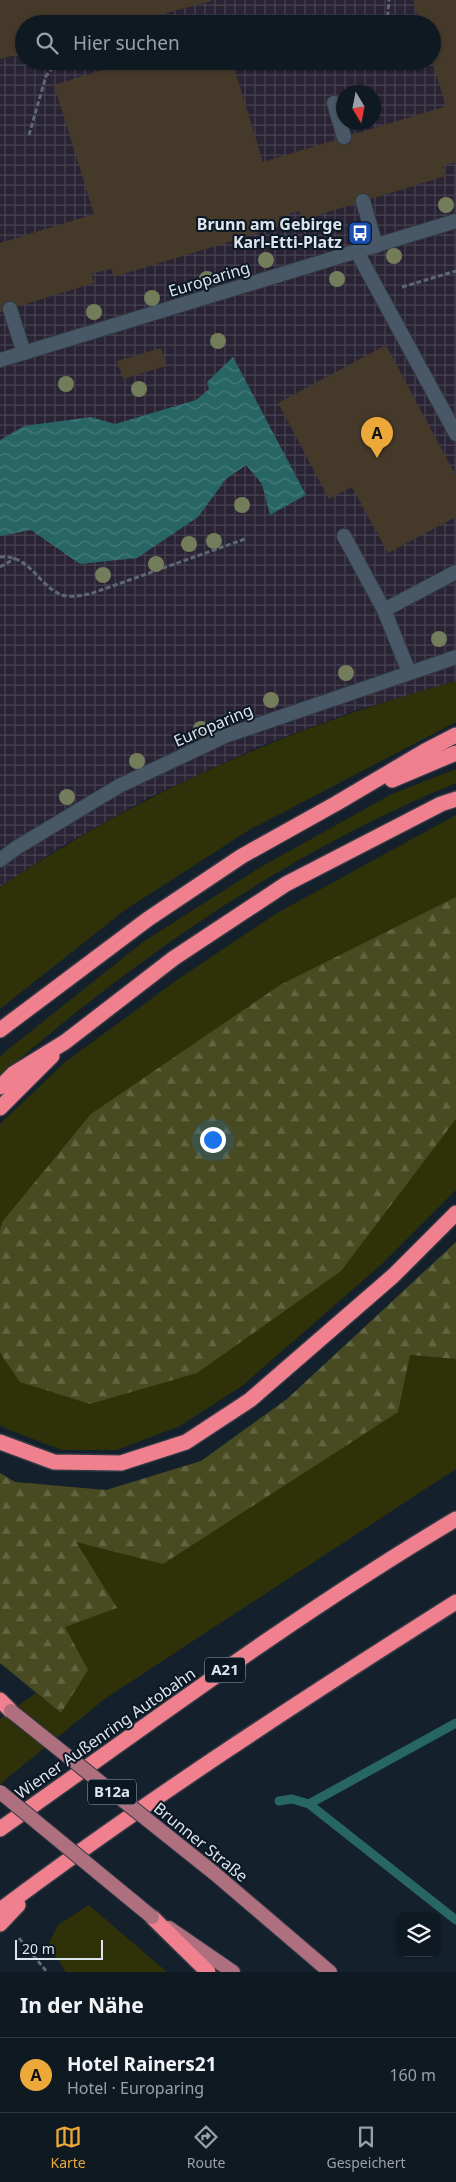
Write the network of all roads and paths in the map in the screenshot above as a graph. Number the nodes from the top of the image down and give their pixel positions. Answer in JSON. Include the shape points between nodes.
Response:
{"nodes":[{"id":1,"x":389,"y":0,"type":"edge"},
{"id":2,"x":388,"y":15,"type":"edge"},
{"id":3,"x":51,"y":70,"type":"edge"},
{"id":4,"x":334,"y":103,"type":"dead end"},
{"id":5,"x":29,"y":135,"type":"dead end"},
{"id":6,"x":344,"y":137,"type":"dead end"},
{"id":7,"x":363,"y":201,"type":"dead end"},
{"id":8,"x":456,"y":221,"type":"edge"},
{"id":9,"x":376,"y":246,"type":"junction"},
{"id":10,"x":357,"y":252,"type":"junction"},
{"id":11,"x":456,"y":271,"type":"edge"},
{"id":12,"x":380,"y":294,"type":"junction"},
{"id":13,"x":10,"y":309,"type":"dead end"},
{"id":14,"x":24,"y":353,"type":"junction"},
{"id":15,"x":0,"y":360,"type":"edge"},
{"id":16,"x":456,"y":434,"type":"edge"},
{"id":17,"x":344,"y":536,"type":"dead end"},
{"id":18,"x":245,"y":539,"type":"dead end"},
{"id":19,"x":0,"y":558,"type":"edge"},
{"id":20,"x":17,"y":558,"type":"junction"},
{"id":21,"x":0,"y":567,"type":"edge"},
{"id":22,"x":456,"y":572,"type":"edge"},
{"id":23,"x":384,"y":610,"type":"junction"},
{"id":24,"x":456,"y":657,"type":"edge"},
{"id":25,"x":410,"y":672,"type":"junction"},
{"id":26,"x":456,"y":736,"type":"edge"},
{"id":27,"x":456,"y":753,"type":"edge"},
{"id":28,"x":456,"y":799,"type":"edge"},
{"id":29,"x":337,"y":803,"type":"junction"},
{"id":30,"x":0,"y":860,"type":"edge"},
{"id":31,"x":0,"y":1030,"type":"edge"},
{"id":32,"x":65,"y":1042,"type":"junction"},
{"id":33,"x":0,"y":1087,"type":"edge"},
{"id":34,"x":0,"y":1108,"type":"edge"},
{"id":35,"x":456,"y":1212,"type":"edge"},
{"id":36,"x":0,"y":1442,"type":"edge"},
{"id":37,"x":456,"y":1519,"type":"edge"},
{"id":38,"x":456,"y":1602,"type":"edge"},
{"id":39,"x":0,"y":1700,"type":"edge"},
{"id":40,"x":5,"y":1708,"type":"edge"},
{"id":41,"x":0,"y":1792,"type":"edge"},
{"id":42,"x":0,"y":1829,"type":"edge"},
{"id":43,"x":152,"y":1917,"type":"junction"},
{"id":44,"x":1,"y":1918,"type":"edge"},
{"id":45,"x":47,"y":1972,"type":"edge"},
{"id":46,"x":208,"y":1972,"type":"edge"},
{"id":47,"x":233,"y":1972,"type":"edge"},
{"id":48,"x":330,"y":1972,"type":"edge"}],
"edges":[{"from":1,"to":2,"type":"path"},
{"from":3,"to":5,"type":"path","via":[[46,76]]},
{"from":4,"to":6,"type":"street"},
{"from":7,"to":9,"type":"street"},
{"from":8,"to":9,"type":"street","name":"Europaring"},
{"from":9,"to":10,"type":"street","name":"Europaring"},
{"from":10,"to":12,"type":"street"},
{"from":10,"to":14,"type":"street","name":"Europaring"},
{"from":11,"to":12,"type":"path"},
{"from":12,"to":16,"type":"street"},
{"from":13,"to":14,"type":"street"},
{"from":14,"to":15,"type":"street","name":"Europaring"},
{"from":17,"to":23,"type":"street"},
{"from":18,"to":20,"type":"path","via":[[90,594],[72,596],[53,590]]},
{"from":19,"to":20,"type":"path"},
{"from":20,"to":21,"type":"path"},
{"from":22,"to":23,"type":"street"},
{"from":23,"to":25,"type":"street"},
{"from":24,"to":25,"type":"street","name":"Europaring"},
{"from":25,"to":30,"type":"street","name":"Europaring","via":[[225,736],[119,786]]},
{"from":26,"to":29,"type":"highway"},
{"from":27,"to":29,"type":"highway"},
{"from":28,"to":32,"type":"highway","via":[[286,884],[174,958]]},
{"from":29,"to":31,"type":"highway","via":[[242,856],[164,909]]},
{"from":32,"to":33,"type":"highway","via":[[13,1074]]},
{"from":32,"to":34,"type":"highway"},
{"from":35,"to":36,"type":"highway","via":[[392,1276],[250,1400],[186,1442],[121,1462],[54,1462]]},
{"from":37,"to":42,"type":"highway","name":"Wiener Außenring Autobahn","number":"A21","via":[[210,1680]]},
{"from":38,"to":44,"type":"highway","via":[[249,1735],[52,1870]]},
{"from":39,"to":40,"type":"highway"},
{"from":40,"to":48,"type":"main road","name":"Brunner Straße","number":"B12a","bridge":true,"via":[[214,1873]]},
{"from":41,"to":43,"type":"main road","bridge":true},
{"from":43,"to":46,"type":"highway"},
{"from":43,"to":47,"type":"main road"},
{"from":44,"to":45,"type":"path"}]}
